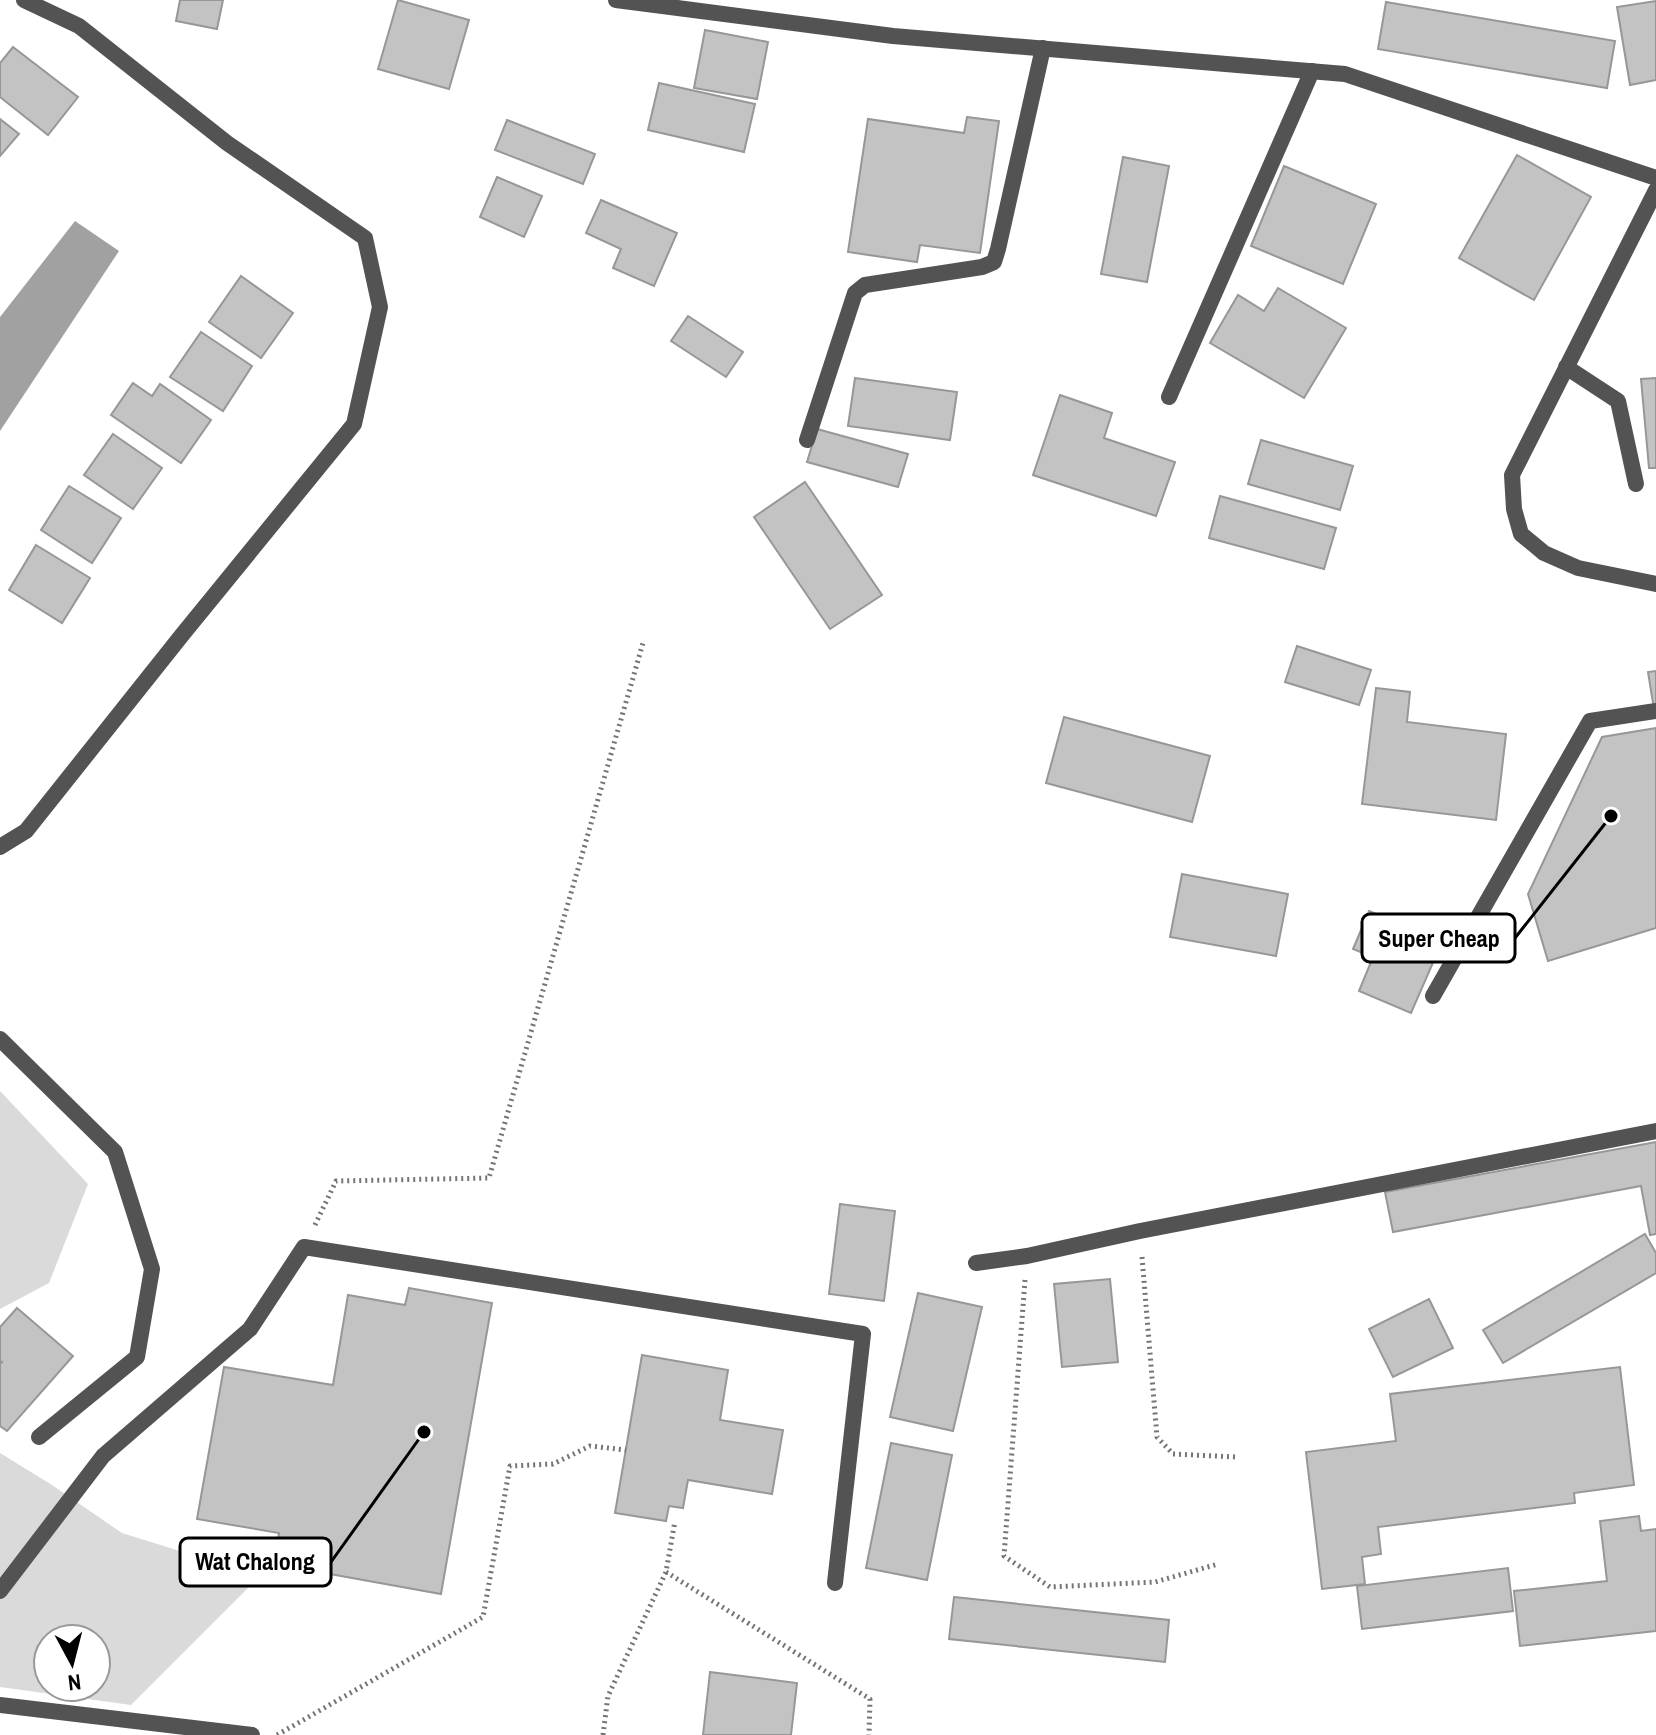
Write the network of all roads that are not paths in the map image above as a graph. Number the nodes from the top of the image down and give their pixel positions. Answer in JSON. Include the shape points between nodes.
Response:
{"nodes":[{"id":1,"x":24,"y":0,"type":"edge"},
{"id":2,"x":616,"y":0,"type":"edge"},
{"id":3,"x":1043,"y":48,"type":"junction"},
{"id":4,"x":1312,"y":71,"type":"junction"},
{"id":5,"x":1656,"y":178,"type":"edge"},
{"id":6,"x":1656,"y":190,"type":"edge"},
{"id":7,"x":1566,"y":367,"type":"junction"},
{"id":8,"x":1169,"y":397,"type":"dead end"},
{"id":9,"x":807,"y":440,"type":"dead end"},
{"id":10,"x":1636,"y":484,"type":"dead end"},
{"id":11,"x":1656,"y":584,"type":"edge"},
{"id":12,"x":1656,"y":711,"type":"edge"},
{"id":13,"x":0,"y":847,"type":"edge"},
{"id":14,"x":1433,"y":996,"type":"dead end"},
{"id":15,"x":0,"y":1039,"type":"edge"},
{"id":16,"x":1656,"y":1131,"type":"edge"},
{"id":17,"x":976,"y":1263,"type":"dead end"},
{"id":18,"x":39,"y":1437,"type":"dead end"},
{"id":19,"x":835,"y":1583,"type":"dead end"},
{"id":20,"x":0,"y":1591,"type":"edge"},
{"id":21,"x":0,"y":1705,"type":"edge"},
{"id":22,"x":252,"y":1735,"type":"edge"}],
"edges":[{"from":1,"to":13,"type":"street","via":[[79,26],[227,143],[365,238],[380,307],[354,424],[26,831]]},
{"from":2,"to":3,"type":"street","via":[[893,36]]},
{"from":3,"to":4,"type":"street"},
{"from":3,"to":9,"type":"street","via":[[994,262],[865,285],[855,293]]},
{"from":4,"to":5,"type":"street","via":[[1345,74]]},
{"from":4,"to":8,"type":"street"},
{"from":6,"to":7,"type":"street"},
{"from":7,"to":10,"type":"street","via":[[1618,401]]},
{"from":7,"to":11,"type":"street","via":[[1512,475],[1521,534],[1544,553],[1578,568]]},
{"from":12,"to":14,"type":"street","via":[[1590,721]]},
{"from":15,"to":18,"type":"street","via":[[115,1152],[152,1269],[137,1357]]},
{"from":16,"to":17,"type":"street"},
{"from":19,"to":20,"type":"street","via":[[863,1334],[304,1247],[250,1329],[103,1456]]},
{"from":21,"to":22,"type":"street"}]}
